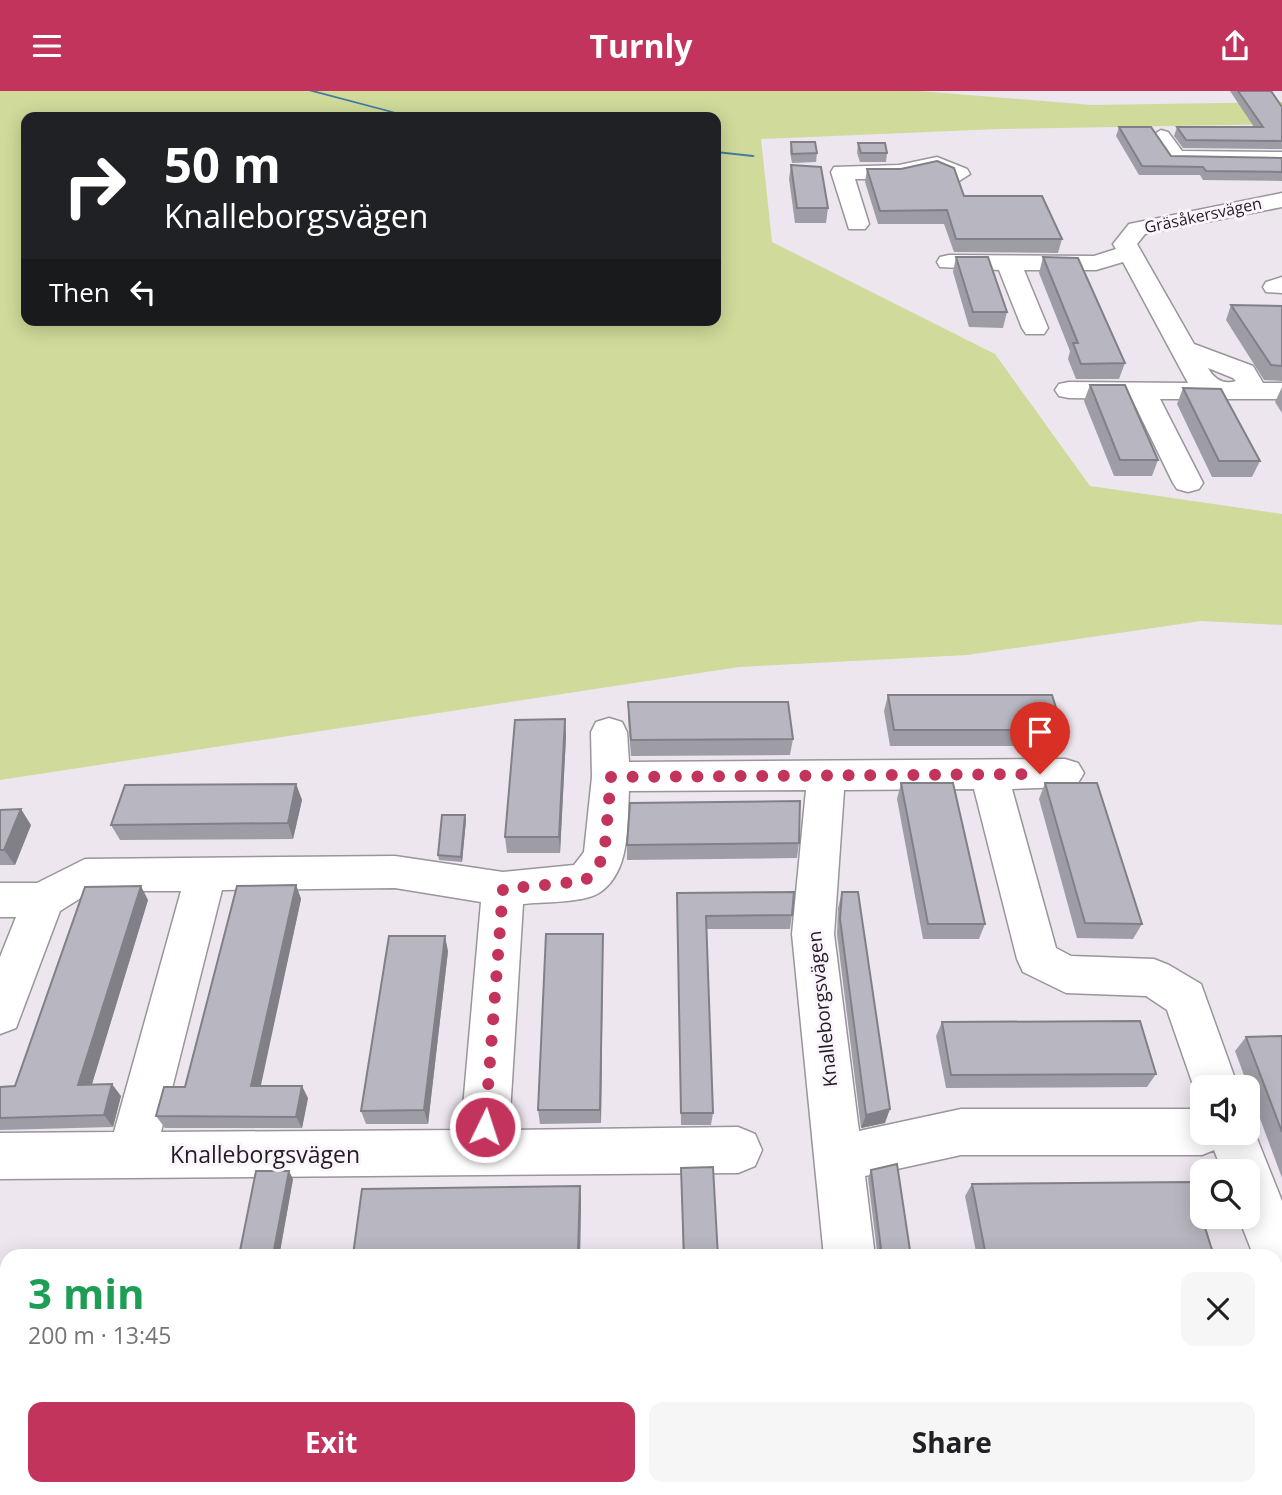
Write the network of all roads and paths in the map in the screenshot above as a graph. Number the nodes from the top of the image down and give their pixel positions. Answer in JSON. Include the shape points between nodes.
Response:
{"nodes":[{"id":1,"x":1161,"y":136,"type":"edge"},
{"id":2,"x":1282,"y":158,"type":"edge"},
{"id":3,"x":818,"y":172,"type":"edge"},
{"id":4,"x":842,"y":172,"type":"junction"},
{"id":5,"x":958,"y":174,"type":"edge"},
{"id":6,"x":1282,"y":200,"type":"edge"},
{"id":7,"x":857,"y":224,"type":"dead end"},
{"id":8,"x":1129,"y":252,"type":"junction"},
{"id":9,"x":949,"y":263,"type":"dead end"},
{"id":10,"x":1009,"y":263,"type":"junction"},
{"id":11,"x":1035,"y":328,"type":"dead end"},
{"id":12,"x":1069,"y":390,"type":"dead end"},
{"id":13,"x":1142,"y":391,"type":"junction"},
{"id":14,"x":1233,"y":391,"type":"junction"},
{"id":15,"x":1282,"y":391,"type":"edge"},
{"id":16,"x":1188,"y":483,"type":"dead end"},
{"id":17,"x":609,"y":732,"type":"dead end"},
{"id":18,"x":1065,"y":773,"type":"dead end"},
{"id":19,"x":826,"y":775,"type":"junction"},
{"id":20,"x":989,"y":775,"type":"junction"},
{"id":21,"x":611,"y":777,"type":"junction"},
{"id":22,"x":206,"y":872,"type":"junction"},
{"id":23,"x":503,"y":889,"type":"junction"},
{"id":24,"x":0,"y":900,"type":"edge"},
{"id":25,"x":43,"y":900,"type":"junction"},
{"id":26,"x":0,"y":1014,"type":"edge"},
{"id":27,"x":1211,"y":1075,"type":"edge"},
{"id":28,"x":1190,"y":1132,"type":"edge"},
{"id":29,"x":738,"y":1150,"type":"dead end"},
{"id":30,"x":483,"y":1153,"type":"junction"},
{"id":31,"x":0,"y":1156,"type":"edge"},
{"id":32,"x":131,"y":1156,"type":"junction"},
{"id":33,"x":838,"y":1159,"type":"junction"},
{"id":34,"x":1260,"y":1208,"type":"edge"},
{"id":35,"x":849,"y":1249,"type":"edge"},
{"id":36,"x":1277,"y":1249,"type":"edge"}],
"edges":[{"from":1,"to":2,"type":"street","via":[[1183,166]]},
{"from":3,"to":4,"type":"street"},
{"from":4,"to":5,"type":"street","via":[[898,172],[937,164]]},
{"from":4,"to":7,"type":"street"},
{"from":6,"to":8,"type":"street","name":"Gräsåkersvägen","via":[[1137,229],[1125,244]]},
{"from":8,"to":10,"type":"street","via":[[1096,263]]},
{"from":8,"to":14,"type":"street","name":"Gräsåkersvägen","via":[[1203,384]]},
{"from":9,"to":10,"type":"street"},
{"from":10,"to":11,"type":"street"},
{"from":12,"to":13,"type":"street"},
{"from":13,"to":14,"type":"street"},
{"from":13,"to":16,"type":"street"},
{"from":14,"to":15,"type":"street"},
{"from":17,"to":21,"type":"street"},
{"from":18,"to":20,"type":"street"},
{"from":19,"to":20,"type":"street"},
{"from":19,"to":21,"type":"street"},
{"from":19,"to":33,"type":"street","name":"Knalleborgsvägen","via":[[813,934]]},
{"from":20,"to":27,"type":"street","via":[[1038,959],[1066,974],[1154,978],[1185,998]]},
{"from":21,"to":23,"type":"street","via":[[604,857],[585,881]]},
{"from":22,"to":23,"type":"street","via":[[395,872]]},
{"from":22,"to":25,"type":"street","via":[[85,875]]},
{"from":22,"to":32,"type":"street"},
{"from":23,"to":30,"type":"street"},
{"from":24,"to":25,"type":"street"},
{"from":25,"to":26,"type":"street"},
{"from":28,"to":33,"type":"street","via":[[961,1132]]},
{"from":29,"to":30,"type":"street","name":"Knalleborgsvägen"},
{"from":30,"to":32,"type":"street","name":"Knalleborgsvägen"},
{"from":31,"to":32,"type":"street","name":"Knalleborgsvägen"},
{"from":33,"to":35,"type":"street","name":"Knalleborgsvägen"},
{"from":34,"to":36,"type":"street"}]}
